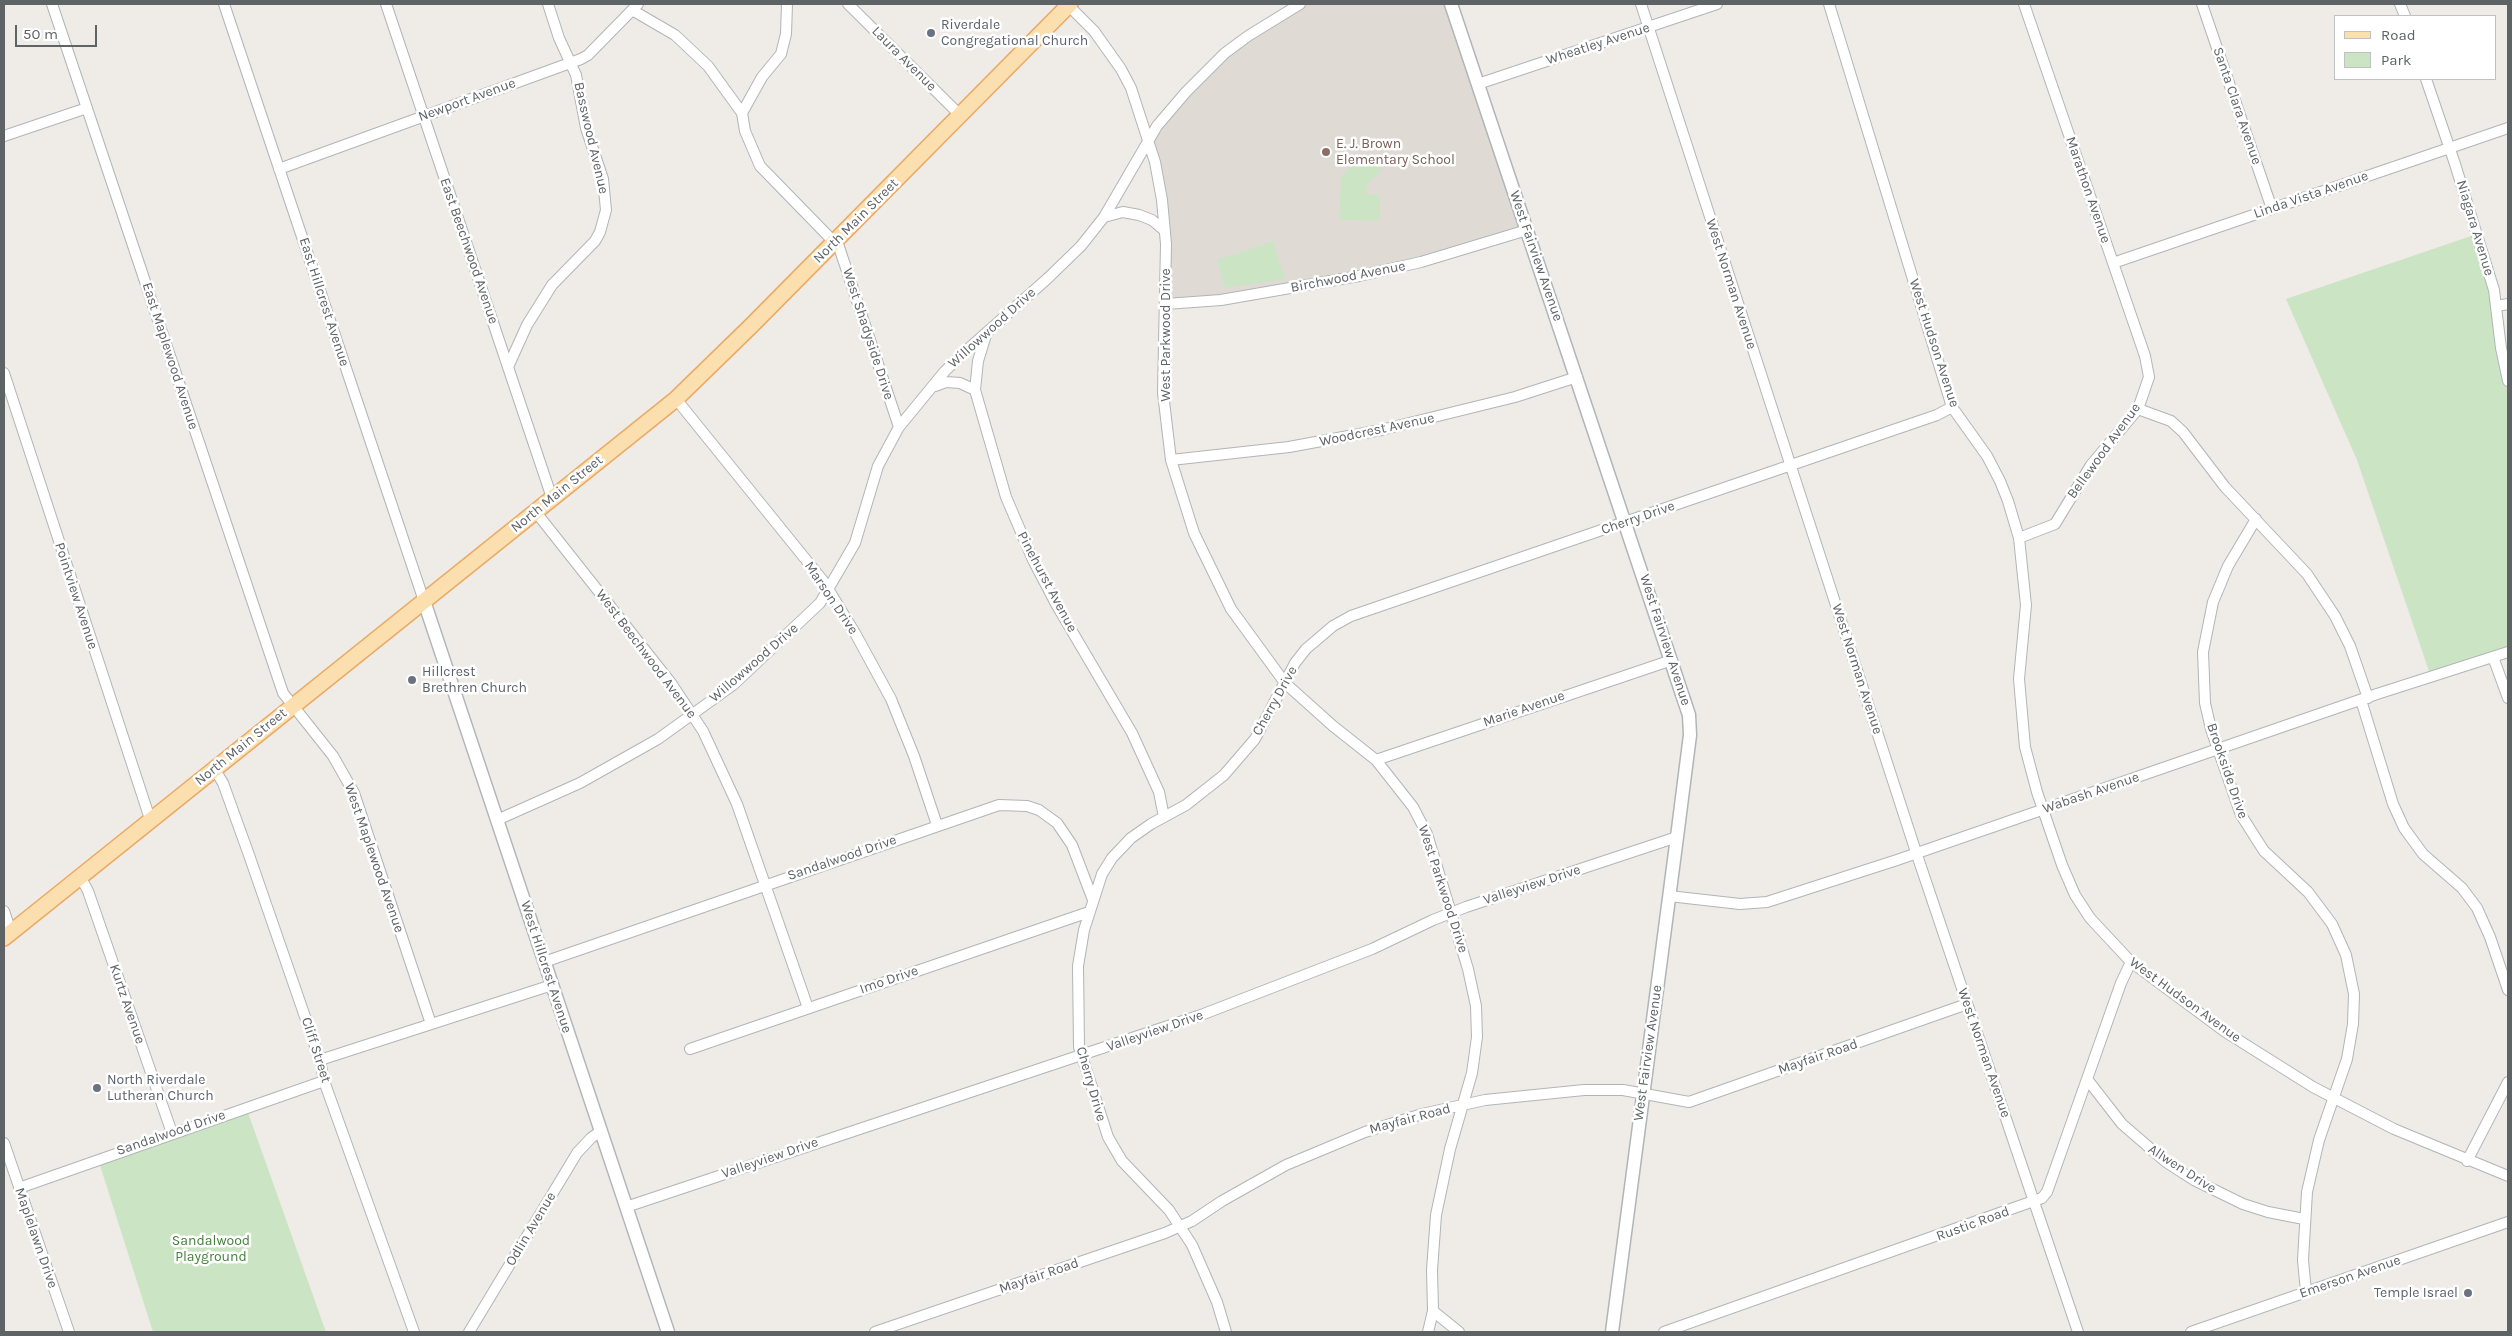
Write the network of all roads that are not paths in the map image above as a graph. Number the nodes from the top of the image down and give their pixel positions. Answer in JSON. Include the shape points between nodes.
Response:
{"nodes":[{"id":1,"x":52,"y":4,"type":"edge"},
{"id":2,"x":224,"y":4,"type":"edge"},
{"id":3,"x":386,"y":4,"type":"edge"},
{"id":4,"x":548,"y":4,"type":"edge"},
{"id":5,"x":787,"y":4,"type":"edge"},
{"id":6,"x":848,"y":4,"type":"edge"},
{"id":7,"x":1068,"y":4,"type":"edge"},
{"id":8,"x":1300,"y":4,"type":"edge"},
{"id":9,"x":1451,"y":4,"type":"edge"},
{"id":10,"x":1641,"y":4,"type":"edge"},
{"id":11,"x":1717,"y":4,"type":"edge"},
{"id":12,"x":1829,"y":4,"type":"edge"},
{"id":13,"x":2024,"y":4,"type":"edge"},
{"id":14,"x":2202,"y":4,"type":"edge"},
{"id":15,"x":635,"y":7,"type":"edge"},
{"id":16,"x":1649,"y":27,"type":"junction"},
{"id":17,"x":571,"y":62,"type":"junction"},
{"id":18,"x":2426,"y":80,"type":"edge"},
{"id":19,"x":1478,"y":84,"type":"junction"},
{"id":20,"x":87,"y":108,"type":"junction"},
{"id":21,"x":742,"y":113,"type":"junction"},
{"id":22,"x":960,"y":115,"type":"junction"},
{"id":23,"x":424,"y":116,"type":"junction"},
{"id":24,"x":2508,"y":128,"type":"edge"},
{"id":25,"x":4,"y":136,"type":"edge"},
{"id":26,"x":1148,"y":141,"type":"junction"},
{"id":27,"x":2449,"y":148,"type":"junction"},
{"id":28,"x":279,"y":169,"type":"junction"},
{"id":29,"x":2272,"y":209,"type":"junction"},
{"id":30,"x":1104,"y":217,"type":"junction"},
{"id":31,"x":1527,"y":230,"type":"junction"},
{"id":32,"x":1165,"y":232,"type":"junction"},
{"id":33,"x":836,"y":242,"type":"junction"},
{"id":34,"x":2113,"y":263,"type":"junction"},
{"id":35,"x":1166,"y":304,"type":"junction"},
{"id":36,"x":2508,"y":304,"type":"edge"},
{"id":37,"x":2497,"y":306,"type":"junction"},
{"id":38,"x":986,"y":334,"type":"junction"},
{"id":39,"x":508,"y":367,"type":"junction"},
{"id":40,"x":4,"y":376,"type":"edge"},
{"id":41,"x":1577,"y":377,"type":"junction"},
{"id":42,"x":2149,"y":377,"type":"joint"},
{"id":43,"x":2508,"y":382,"type":"edge"},
{"id":44,"x":935,"y":386,"type":"junction"},
{"id":45,"x":975,"y":390,"type":"junction"},
{"id":46,"x":676,"y":399,"type":"junction"},
{"id":47,"x":1952,"y":407,"type":"junction"},
{"id":48,"x":2138,"y":409,"type":"junction"},
{"id":49,"x":899,"y":427,"type":"junction"},
{"id":50,"x":1171,"y":460,"type":"junction"},
{"id":51,"x":1790,"y":465,"type":"junction"},
{"id":52,"x":552,"y":498,"type":"junction"},
{"id":53,"x":535,"y":511,"type":"junction"},
{"id":54,"x":2256,"y":519,"type":"junction"},
{"id":55,"x":1625,"y":522,"type":"junction"},
{"id":56,"x":2019,"y":538,"type":"junction"},
{"id":57,"x":829,"y":591,"type":"junction"},
{"id":58,"x":424,"y":601,"type":"junction"},
{"id":59,"x":2508,"y":652,"type":"edge"},
{"id":60,"x":2493,"y":657,"type":"junction"},
{"id":61,"x":1672,"y":660,"type":"junction"},
{"id":62,"x":1285,"y":683,"type":"junction"},
{"id":63,"x":2508,"y":698,"type":"edge"},
{"id":64,"x":2364,"y":699,"type":"junction"},
{"id":65,"x":291,"y":706,"type":"junction"},
{"id":66,"x":694,"y":715,"type":"junction"},
{"id":67,"x":2218,"y":750,"type":"junction"},
{"id":68,"x":1376,"y":760,"type":"junction"},
{"id":69,"x":215,"y":770,"type":"junction"},
{"id":70,"x":2043,"y":809,"type":"junction"},
{"id":71,"x":1164,"y":817,"type":"junction"},
{"id":72,"x":150,"y":819,"type":"junction"},
{"id":73,"x":497,"y":820,"type":"junction"},
{"id":74,"x":937,"y":824,"type":"junction"},
{"id":75,"x":1677,"y":836,"type":"junction"},
{"id":76,"x":1916,"y":852,"type":"junction"},
{"id":77,"x":80,"y":876,"type":"junction"},
{"id":78,"x":766,"y":884,"type":"junction"},
{"id":79,"x":1669,"y":896,"type":"junction"},
{"id":80,"x":1093,"y":900,"type":"junction"},
{"id":81,"x":4,"y":911,"type":"edge"},
{"id":82,"x":1089,"y":912,"type":"junction"},
{"id":83,"x":1451,"y":913,"type":"junction"},
{"id":84,"x":7,"y":935,"type":"edge"},
{"id":85,"x":544,"y":962,"type":"junction"},
{"id":86,"x":2131,"y":962,"type":"junction"},
{"id":87,"x":552,"y":985,"type":"junction"},
{"id":88,"x":2508,"y":990,"type":"edge"},
{"id":89,"x":1967,"y":1004,"type":"junction"},
{"id":90,"x":808,"y":1008,"type":"junction"},
{"id":91,"x":431,"y":1024,"type":"junction"},
{"id":92,"x":690,"y":1049,"type":"dead end"},
{"id":93,"x":1081,"y":1055,"type":"junction"},
{"id":94,"x":320,"y":1060,"type":"junction"},
{"id":95,"x":2087,"y":1079,"type":"junction"},
{"id":96,"x":324,"y":1081,"type":"junction"},
{"id":97,"x":2508,"y":1082,"type":"edge"},
{"id":98,"x":1642,"y":1094,"type":"junction"},
{"id":99,"x":2334,"y":1098,"type":"junction"},
{"id":100,"x":1463,"y":1105,"type":"junction"},
{"id":101,"x":601,"y":1131,"type":"junction"},
{"id":102,"x":172,"y":1133,"type":"junction"},
{"id":103,"x":4,"y":1143,"type":"edge"},
{"id":104,"x":2467,"y":1161,"type":"junction"},
{"id":105,"x":2508,"y":1176,"type":"edge"},
{"id":106,"x":19,"y":1188,"type":"junction"},
{"id":107,"x":2034,"y":1202,"type":"junction"},
{"id":108,"x":626,"y":1206,"type":"junction"},
{"id":109,"x":2304,"y":1219,"type":"junction"},
{"id":110,"x":2508,"y":1222,"type":"edge"},
{"id":111,"x":1180,"y":1226,"type":"junction"},
{"id":112,"x":2306,"y":1292,"type":"junction"},
{"id":113,"x":1433,"y":1311,"type":"junction"},
{"id":114,"x":69,"y":1332,"type":"edge"},
{"id":115,"x":414,"y":1332,"type":"edge"},
{"id":116,"x":469,"y":1332,"type":"edge"},
{"id":117,"x":668,"y":1332,"type":"edge"},
{"id":118,"x":875,"y":1332,"type":"edge"},
{"id":119,"x":1226,"y":1332,"type":"edge"},
{"id":120,"x":1428,"y":1332,"type":"edge"},
{"id":121,"x":1459,"y":1332,"type":"edge"},
{"id":122,"x":1612,"y":1332,"type":"edge"},
{"id":123,"x":1664,"y":1332,"type":"edge"},
{"id":124,"x":2078,"y":1332,"type":"edge"},
{"id":125,"x":2191,"y":1332,"type":"edge"}],
"edges":[{"from":1,"to":20,"type":"street","name":"East Maplewood Avenue"},
{"from":2,"to":28,"type":"street","name":"East Hillcrest Avenue"},
{"from":3,"to":23,"type":"street","name":"East Beechwood Avenue"},
{"from":4,"to":17,"type":"street","name":"Basswood Avenue"},
{"from":5,"to":21,"type":"street","via":[[786,34],[781,54],[762,77]]},
{"from":6,"to":22,"type":"street","name":"Laura Avenue"},
{"from":7,"to":22,"type":"main road","name":"North Main Street"},
{"from":7,"to":26,"type":"street","name":"West Parkwood Drive","via":[[1094,31],[1121,69],[1131,88]]},
{"from":8,"to":26,"type":"street","name":"Willowwood Drive","via":[[1262,26],[1225,54],[1186,92]]},
{"from":9,"to":19,"type":"street","name":"West Fairview Avenue"},
{"from":10,"to":16,"type":"street","name":"West Norman Avenue"},
{"from":11,"to":16,"type":"street","name":"Wheatley Avenue"},
{"from":12,"to":47,"type":"street","name":"West Hudson Avenue"},
{"from":13,"to":34,"type":"street","name":"Marathon Avenue"},
{"from":14,"to":29,"type":"street","name":"Santa Clara Avenue"},
{"from":15,"to":17,"type":"street","name":"Newport Avenue","via":[[588,55]]},
{"from":15,"to":21,"type":"street","via":[[691,48]]},
{"from":16,"to":19,"type":"street","name":"Wheatley Avenue"},
{"from":16,"to":51,"type":"street","name":"West Norman Avenue"},
{"from":17,"to":23,"type":"street","name":"Newport Avenue"},
{"from":17,"to":39,"type":"street","name":"Basswood Avenue","via":[[586,128],[604,185],[604,221],[589,250],[552,285],[538,305]]},
{"from":18,"to":27,"type":"street","name":"Niagara Avenue"},
{"from":19,"to":31,"type":"street","name":"West Fairview Avenue"},
{"from":20,"to":25,"type":"street"},
{"from":20,"to":65,"type":"street","name":"East Maplewood Avenue","via":[[273,664]]},
{"from":21,"to":33,"type":"street","via":[[745,130],[760,166]]},
{"from":22,"to":33,"type":"main road","name":"North Main Street"},
{"from":23,"to":28,"type":"street","name":"Newport Avenue"},
{"from":23,"to":39,"type":"street","name":"East Beechwood Avenue"},
{"from":24,"to":27,"type":"street","name":"Linda Vista Avenue"},
{"from":26,"to":30,"type":"street","name":"Willowwood Drive"},
{"from":26,"to":32,"type":"street","name":"West Parkwood Drive","via":[[1161,196]]},
{"from":27,"to":29,"type":"street","name":"Linda Vista Avenue"},
{"from":27,"to":37,"type":"street","name":"Niagara Avenue"},
{"from":28,"to":58,"type":"street","name":"East Hillcrest Avenue"},
{"from":29,"to":34,"type":"street","name":"Linda Vista Avenue"},
{"from":30,"to":32,"type":"street","via":[[1123,212],[1139,214]]},
{"from":30,"to":38,"type":"street","name":"Willowwood Drive","via":[[1065,263]]},
{"from":31,"to":35,"type":"street","name":"Birchwood Avenue","via":[[1421,262],[1360,276],[1221,300]]},
{"from":31,"to":41,"type":"street","name":"West Fairview Avenue"},
{"from":32,"to":35,"type":"street","name":"West Parkwood Drive"},
{"from":33,"to":46,"type":"main road","name":"North Main Street"},
{"from":33,"to":49,"type":"street","name":"West Shadyside Drive"},
{"from":34,"to":42,"type":"street","name":"Marathon Avenue","via":[[2145,356]]},
{"from":35,"to":50,"type":"street","name":"West Parkwood Drive","via":[[1163,393]]},
{"from":36,"to":37,"type":"street"},
{"from":37,"to":43,"type":"street","name":"Niagara Avenue"},
{"from":38,"to":44,"type":"street","name":"Willowwood Drive"},
{"from":38,"to":45,"type":"street","name":"Pinehurst Avenue","via":[[978,360]]},
{"from":39,"to":52,"type":"street","name":"East Beechwood Avenue"},
{"from":40,"to":72,"type":"street","name":"Pointview Avenue"},
{"from":41,"to":50,"type":"street","name":"Woodcrest Avenue","via":[[1515,397],[1381,430],[1289,447]]},
{"from":41,"to":55,"type":"street","name":"West Fairview Avenue"},
{"from":42,"to":48,"type":"street","name":"Bellewood Avenue"},
{"from":44,"to":45,"type":"street","via":[[946,382],[960,383]]},
{"from":44,"to":49,"type":"street","name":"Willowwood Drive"},
{"from":45,"to":71,"type":"street","name":"Pinehurst Avenue","via":[[994,462],[1018,528],[1056,604],[1132,733],[1159,792]]},
{"from":46,"to":52,"type":"main road","name":"North Main Street"},
{"from":46,"to":57,"type":"street","name":"Marson Drive"},
{"from":47,"to":51,"type":"street","name":"Cherry Drive"},
{"from":47,"to":56,"type":"street","name":"West Hudson Avenue","via":[[1987,456],[2000,481]]},
{"from":48,"to":54,"type":"street","via":[[2171,421],[2183,432],[2224,487]]},
{"from":48,"to":56,"type":"street","name":"Bellewood Avenue","via":[[2091,465],[2055,524]]},
{"from":49,"to":57,"type":"street","name":"Willowwood Drive","via":[[878,466],[855,543]]},
{"from":50,"to":62,"type":"street","name":"West Parkwood Drive","via":[[1194,533],[1218,586]]},
{"from":51,"to":55,"type":"street","name":"Cherry Drive"},
{"from":51,"to":76,"type":"street","name":"West Norman Avenue"},
{"from":52,"to":53,"type":"main road","name":"North Main Street"},
{"from":53,"to":58,"type":"main road","name":"North Main Street"},
{"from":53,"to":66,"type":"street","name":"West Beechwood Avenue"},
{"from":54,"to":64,"type":"street","via":[[2322,594],[2350,646]]},
{"from":54,"to":67,"type":"street","name":"Brookside Drive","via":[[2224,575],[2207,624],[2203,652],[2204,694]]},
{"from":55,"to":61,"type":"street","name":"West Fairview Avenue"},
{"from":55,"to":62,"type":"street","name":"Cherry Drive","via":[[1350,616],[1312,644],[1295,664]]},
{"from":56,"to":70,"type":"street","name":"West Hudson Avenue","via":[[2026,605],[2019,679],[2021,713],[2030,769]]},
{"from":57,"to":66,"type":"street","name":"Willowwood Drive","via":[[820,604],[767,655]]},
{"from":57,"to":74,"type":"street","name":"Marson Drive","via":[[892,699]]},
{"from":58,"to":65,"type":"main road","name":"North Main Street"},
{"from":58,"to":73,"type":"street","name":"West Hillcrest Avenue"},
{"from":59,"to":60,"type":"street","name":"Wabash Avenue"},
{"from":60,"to":63,"type":"street"},
{"from":60,"to":64,"type":"street","name":"Wabash Avenue"},
{"from":61,"to":68,"type":"street","name":"Marie Avenue"},
{"from":61,"to":75,"type":"street","name":"West Fairview Avenue","via":[[1690,724]]},
{"from":62,"to":68,"type":"street","name":"West Parkwood Drive"},
{"from":62,"to":71,"type":"street","name":"Cherry Drive","via":[[1264,724],[1237,761],[1209,789]]},
{"from":64,"to":67,"type":"street","name":"Wabash Avenue"},
{"from":64,"to":88,"type":"street","via":[[2393,804],[2404,828],[2423,854],[2462,888],[2478,908]]},
{"from":65,"to":69,"type":"main road","name":"North Main Street"},
{"from":65,"to":91,"type":"street","name":"West Maplewood Avenue","via":[[333,756],[354,793]]},
{"from":66,"to":73,"type":"street","name":"Willowwood Drive","via":[[580,784]]},
{"from":66,"to":78,"type":"street","name":"West Beechwood Avenue","via":[[737,804]]},
{"from":67,"to":70,"type":"street","name":"Wabash Avenue"},
{"from":67,"to":99,"type":"street","name":"Brookside Drive","via":[[2245,824],[2264,851],[2319,904],[2346,955],[2354,994],[2353,1024]]},
{"from":68,"to":83,"type":"street","name":"West Parkwood Drive","via":[[1406,796],[1424,827]]},
{"from":69,"to":72,"type":"main road","name":"North Main Street"},
{"from":69,"to":94,"type":"street","name":"Cliff Street","via":[[223,783]]},
{"from":70,"to":76,"type":"street","name":"Wabash Avenue"},
{"from":70,"to":86,"type":"street","name":"West Hudson Avenue","via":[[2076,895],[2102,931]]},
{"from":71,"to":80,"type":"street","name":"Cherry Drive","via":[[1122,846],[1102,874]]},
{"from":72,"to":77,"type":"main road","name":"North Main Street"},
{"from":73,"to":85,"type":"street","name":"West Hillcrest Avenue"},
{"from":74,"to":78,"type":"street","name":"Sandalwood Drive"},
{"from":74,"to":80,"type":"street","name":"Sandalwood Drive","via":[[999,804],[1016,804],[1039,810],[1066,834]]},
{"from":75,"to":79,"type":"street","name":"West Fairview Avenue"},
{"from":75,"to":83,"type":"street","name":"Valleyview Drive"},
{"from":76,"to":79,"type":"street","name":"Wabash Avenue","via":[[1767,902],[1740,904]]},
{"from":76,"to":89,"type":"street","name":"West Norman Avenue"},
{"from":77,"to":84,"type":"main road","name":"North Main Street"},
{"from":77,"to":102,"type":"street","name":"Kurtz Avenue"},
{"from":78,"to":85,"type":"street","name":"Sandalwood Drive"},
{"from":78,"to":90,"type":"street","name":"West Beechwood Avenue"},
{"from":79,"to":98,"type":"street","name":"West Fairview Avenue"},
{"from":80,"to":82,"type":"street","name":"Cherry Drive"},
{"from":81,"to":84,"type":"street"},
{"from":82,"to":90,"type":"street","name":"Imo Drive"},
{"from":82,"to":93,"type":"street","name":"Cherry Drive","via":[[1078,966]]},
{"from":83,"to":93,"type":"street","name":"Valleyview Drive","via":[[1288,983]]},
{"from":83,"to":100,"type":"street","name":"West Parkwood Drive","via":[[1476,1006],[1477,1037]]},
{"from":85,"to":87,"type":"street","name":"West Hillcrest Avenue"},
{"from":86,"to":95,"type":"street","name":"Rustic Road"},
{"from":86,"to":99,"type":"street","name":"West Hudson Avenue","via":[[2224,1031]]},
{"from":87,"to":91,"type":"street"},
{"from":87,"to":101,"type":"street","name":"West Hillcrest Avenue"},
{"from":89,"to":98,"type":"street","name":"Mayfair Road","via":[[1694,1101],[1682,1102]]},
{"from":89,"to":107,"type":"street","name":"West Norman Avenue"},
{"from":90,"to":92,"type":"street","name":"Imo Drive"},
{"from":91,"to":94,"type":"street"},
{"from":93,"to":108,"type":"street","name":"Valleyview Drive"},
{"from":93,"to":111,"type":"street","name":"Cherry Drive","via":[[1114,1148]]},
{"from":94,"to":96,"type":"street","name":"Cliff Street"},
{"from":95,"to":107,"type":"street","name":"Rustic Road","via":[[2047,1192]]},
{"from":95,"to":109,"type":"street","name":"Allwen Drive","via":[[2122,1124],[2153,1152],[2194,1180],[2243,1204]]},
{"from":96,"to":102,"type":"street","name":"Sandalwood Drive"},
{"from":96,"to":115,"type":"street","name":"Cliff Street"},
{"from":97,"to":104,"type":"street"},
{"from":98,"to":100,"type":"street","name":"Mayfair Road","via":[[1623,1090],[1584,1090]]},
{"from":98,"to":122,"type":"street","name":"West Fairview Avenue"},
{"from":99,"to":104,"type":"street","name":"West Hudson Avenue"},
{"from":99,"to":109,"type":"street","name":"Brookside Drive","via":[[2314,1159]]},
{"from":100,"to":111,"type":"street","name":"Mayfair Road","via":[[1422,1114],[1344,1140],[1286,1165]]},
{"from":100,"to":113,"type":"street","name":"West Parkwood Drive","via":[[1436,1215]]},
{"from":101,"to":108,"type":"street","name":"West Hillcrest Avenue"},
{"from":101,"to":116,"type":"street","name":"Odlin Avenue","via":[[577,1153]]},
{"from":102,"to":106,"type":"street","name":"Sandalwood Drive"},
{"from":103,"to":106,"type":"street","name":"Maplelawn Drive"},
{"from":104,"to":105,"type":"street","name":"West Hudson Avenue"},
{"from":106,"to":114,"type":"street","name":"Maplelawn Drive"},
{"from":107,"to":123,"type":"street","name":"Rustic Road"},
{"from":107,"to":124,"type":"street","name":"West Norman Avenue"},
{"from":108,"to":117,"type":"street","name":"West Hillcrest Avenue"},
{"from":109,"to":112,"type":"street","name":"Brookside Drive"},
{"from":110,"to":112,"type":"street","name":"Emerson Avenue"},
{"from":111,"to":118,"type":"street","name":"Mayfair Road"},
{"from":111,"to":119,"type":"street","name":"Cherry Drive","via":[[1204,1270]]},
{"from":112,"to":125,"type":"street","name":"Emerson Avenue"},
{"from":113,"to":120,"type":"street","name":"West Parkwood Drive"},
{"from":113,"to":121,"type":"street"}]}
